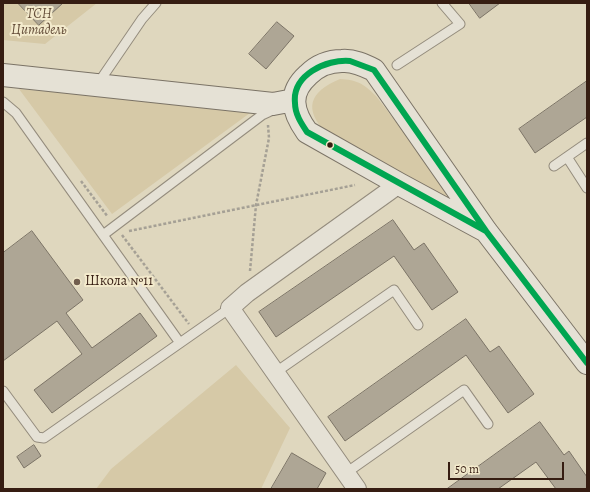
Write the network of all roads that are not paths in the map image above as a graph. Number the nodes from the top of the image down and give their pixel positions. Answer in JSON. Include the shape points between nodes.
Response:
{"nodes":[{"id":1,"x":156,"y":3,"type":"edge"},
{"id":2,"x":442,"y":3,"type":"edge"},
{"id":3,"x":397,"y":65,"type":"dead end"},
{"id":4,"x":3,"y":75,"type":"edge"},
{"id":5,"x":97,"y":86,"type":"junction"},
{"id":6,"x":294,"y":100,"type":"junction"},
{"id":7,"x":3,"y":102,"type":"edge"},
{"id":8,"x":587,"y":143,"type":"edge"},
{"id":9,"x":567,"y":157,"type":"junction"},
{"id":10,"x":554,"y":166,"type":"dead end"},
{"id":11,"x":399,"y":184,"type":"junction"},
{"id":12,"x":587,"y":188,"type":"edge"},
{"id":13,"x":486,"y":231,"type":"junction"},
{"id":14,"x":103,"y":234,"type":"junction"},
{"id":15,"x":230,"y":308,"type":"junction"},
{"id":16,"x":418,"y":325,"type":"dead end"},
{"id":17,"x":180,"y":343,"type":"junction"},
{"id":18,"x":587,"y":363,"type":"edge"},
{"id":19,"x":276,"y":372,"type":"junction"},
{"id":20,"x":3,"y":391,"type":"edge"},
{"id":21,"x":488,"y":424,"type":"dead end"},
{"id":22,"x":346,"y":473,"type":"junction"},
{"id":23,"x":357,"y":489,"type":"edge"}],
"edges":[{"from":1,"to":5,"type":"lane","via":[[142,18]]},
{"from":2,"to":3,"type":"lane","via":[[460,24]]},
{"from":4,"to":5,"type":"street"},
{"from":5,"to":6,"type":"street","via":[[273,104]]},
{"from":6,"to":11,"type":"street","via":[[298,116],[308,132]]},
{"from":6,"to":13,"type":"street","via":[[302,81],[322,65],[342,61],[353,62],[374,70]]},
{"from":6,"to":14,"type":"lane","via":[[267,113]]},
{"from":7,"to":14,"type":"lane","via":[[16,113]]},
{"from":8,"to":9,"type":"lane"},
{"from":9,"to":10,"type":"lane"},
{"from":9,"to":12,"type":"lane"},
{"from":11,"to":13,"type":"street"},
{"from":11,"to":15,"type":"street","via":[[247,293]]},
{"from":13,"to":18,"type":"street"},
{"from":14,"to":17,"type":"lane"},
{"from":15,"to":17,"type":"lane"},
{"from":15,"to":19,"type":"street"},
{"from":16,"to":19,"type":"lane","via":[[394,290]]},
{"from":17,"to":20,"type":"lane","via":[[44,438],[37,438]]},
{"from":19,"to":22,"type":"street"},
{"from":21,"to":22,"type":"lane","via":[[464,390]]},
{"from":22,"to":23,"type":"street"}]}
